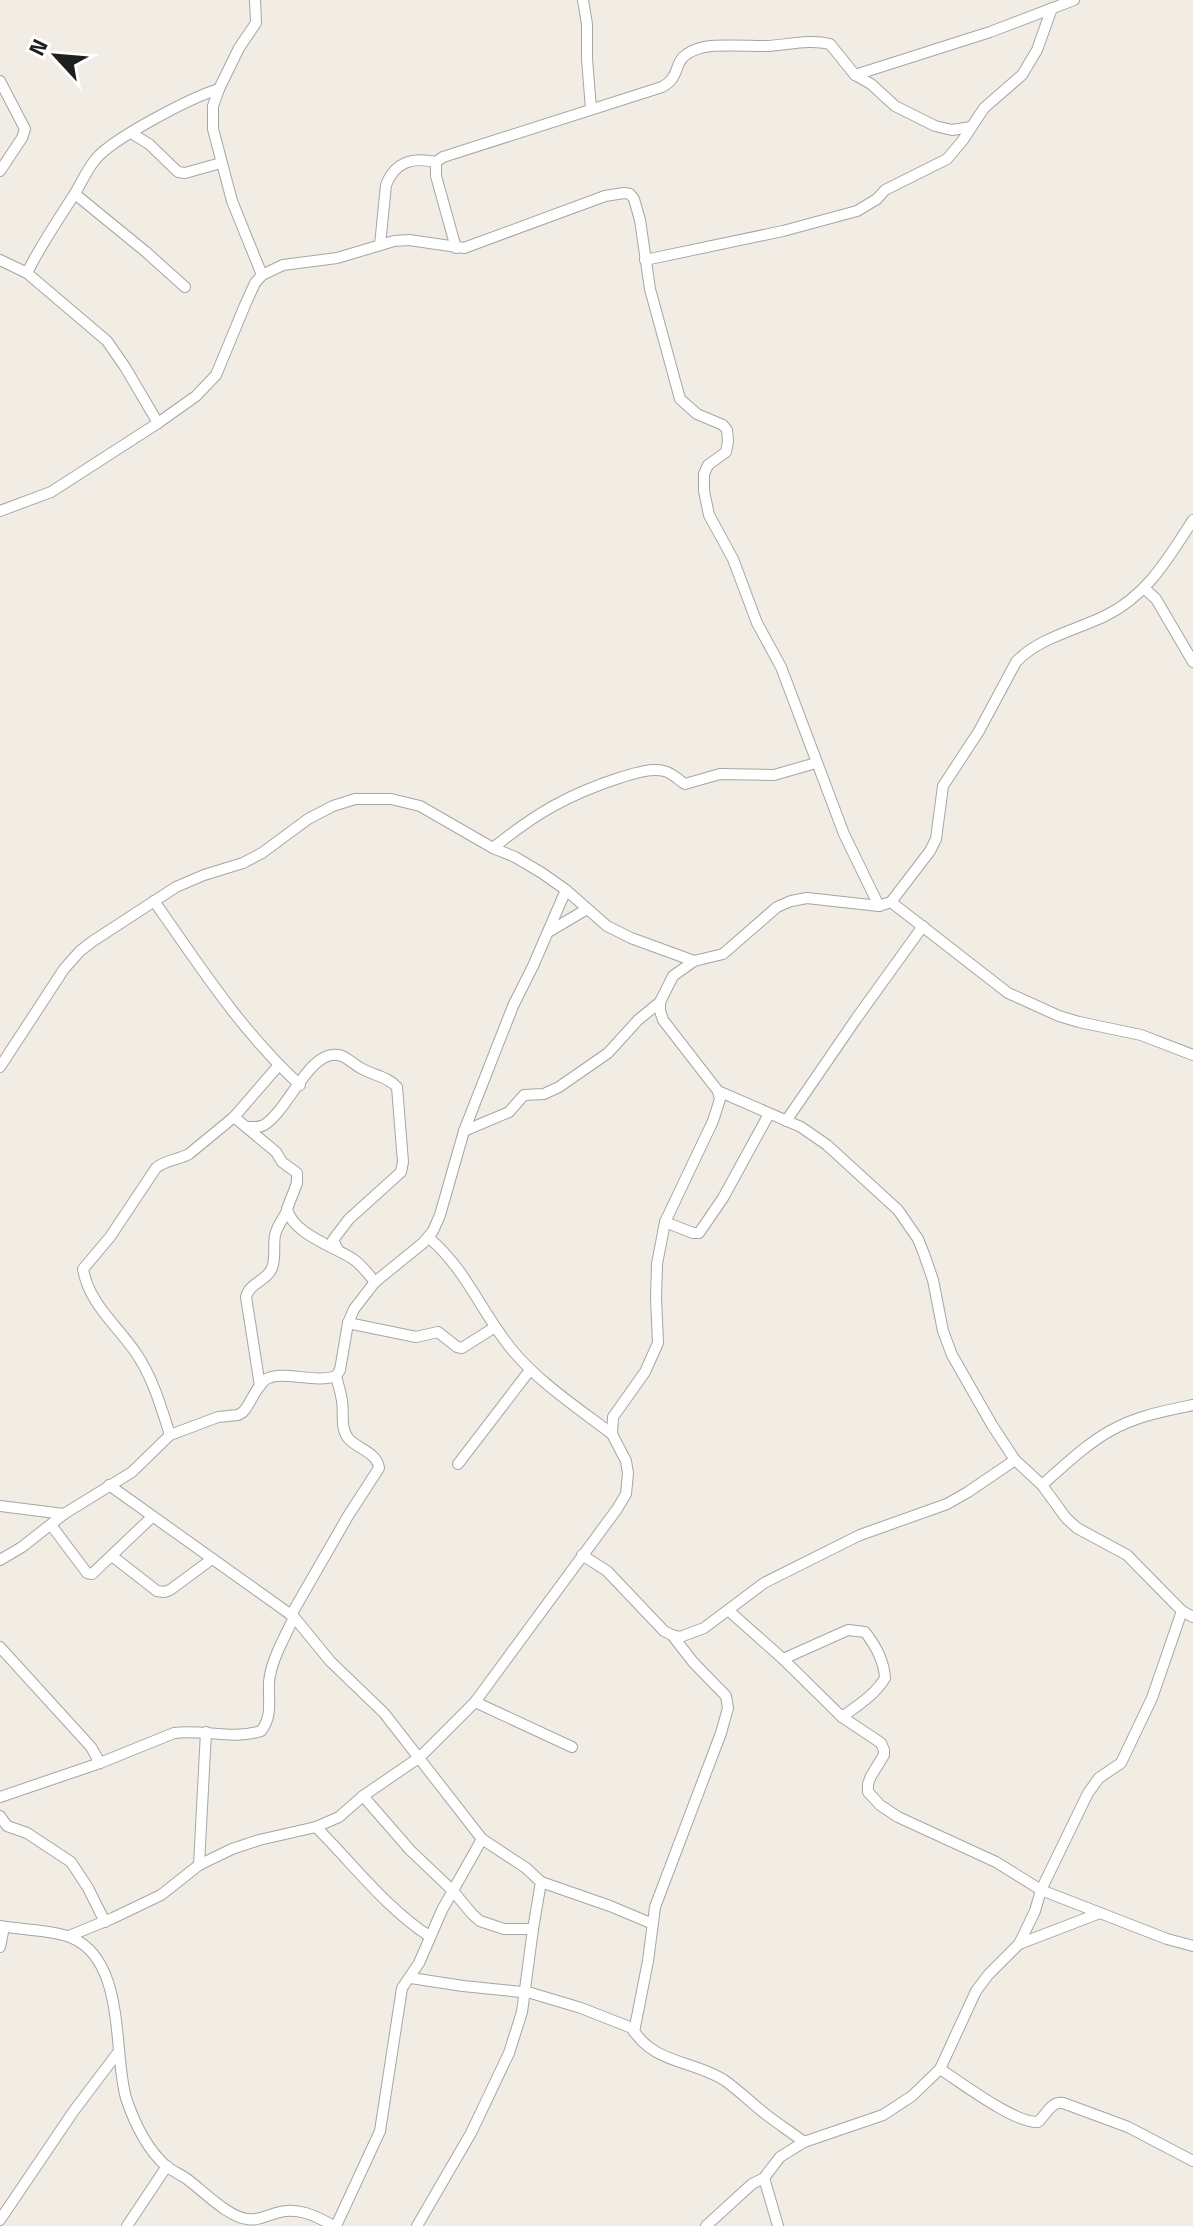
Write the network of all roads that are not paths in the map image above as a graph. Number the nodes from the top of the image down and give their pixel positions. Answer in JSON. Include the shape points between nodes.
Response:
{"nodes":[{"id":1,"x":255,"y":0,"type":"edge"},
{"id":2,"x":583,"y":0,"type":"edge"},
{"id":3,"x":1074,"y":0,"type":"edge"},
{"id":4,"x":1052,"y":8,"type":"junction"},
{"id":5,"x":855,"y":75,"type":"junction"},
{"id":6,"x":0,"y":81,"type":"edge"},
{"id":7,"x":219,"y":89,"type":"junction"},
{"id":8,"x":591,"y":109,"type":"junction"},
{"id":9,"x":971,"y":127,"type":"junction"},
{"id":10,"x":131,"y":133,"type":"junction"},
{"id":11,"x":436,"y":162,"type":"junction"},
{"id":12,"x":221,"y":163,"type":"junction"},
{"id":13,"x":0,"y":171,"type":"edge"},
{"id":14,"x":75,"y":194,"type":"junction"},
{"id":15,"x":380,"y":245,"type":"junction"},
{"id":16,"x":456,"y":248,"type":"junction"},
{"id":17,"x":0,"y":260,"type":"edge"},
{"id":18,"x":645,"y":260,"type":"junction"},
{"id":19,"x":27,"y":273,"type":"junction"},
{"id":20,"x":262,"y":275,"type":"junction"},
{"id":21,"x":185,"y":287,"type":"dead end"},
{"id":22,"x":158,"y":423,"type":"junction"},
{"id":23,"x":0,"y":511,"type":"edge"},
{"id":24,"x":1193,"y":520,"type":"edge"},
{"id":25,"x":1144,"y":588,"type":"junction"},
{"id":26,"x":1193,"y":662,"type":"edge"},
{"id":27,"x":816,"y":763,"type":"junction"},
{"id":28,"x":493,"y":848,"type":"junction"},
{"id":29,"x":566,"y":890,"type":"junction"},
{"id":30,"x":154,"y":901,"type":"junction"},
{"id":31,"x":891,"y":902,"type":"junction"},
{"id":32,"x":879,"y":906,"type":"junction"},
{"id":33,"x":587,"y":909,"type":"junction"},
{"id":34,"x":923,"y":926,"type":"junction"},
{"id":35,"x":549,"y":932,"type":"junction"},
{"id":36,"x":694,"y":961,"type":"junction"},
{"id":37,"x":660,"y":1002,"type":"junction"},
{"id":38,"x":1193,"y":1055,"type":"edge"},
{"id":39,"x":279,"y":1065,"type":"junction"},
{"id":40,"x":0,"y":1067,"type":"edge"},
{"id":41,"x":300,"y":1085,"type":"junction"},
{"id":42,"x":718,"y":1091,"type":"junction"},
{"id":43,"x":769,"y":1114,"type":"junction"},
{"id":44,"x":234,"y":1117,"type":"junction"},
{"id":45,"x":786,"y":1121,"type":"junction"},
{"id":46,"x":246,"y":1127,"type":"junction"},
{"id":47,"x":464,"y":1131,"type":"junction"},
{"id":48,"x":287,"y":1211,"type":"junction"},
{"id":49,"x":665,"y":1222,"type":"junction"},
{"id":50,"x":429,"y":1238,"type":"junction"},
{"id":51,"x":338,"y":1250,"type":"junction"},
{"id":52,"x":375,"y":1282,"type":"junction"},
{"id":53,"x":348,"y":1323,"type":"junction"},
{"id":54,"x":495,"y":1327,"type":"junction"},
{"id":55,"x":530,"y":1370,"type":"junction"},
{"id":56,"x":336,"y":1376,"type":"junction"},
{"id":57,"x":260,"y":1386,"type":"junction"},
{"id":58,"x":1193,"y":1405,"type":"edge"},
{"id":59,"x":612,"y":1434,"type":"junction"},
{"id":60,"x":170,"y":1435,"type":"junction"},
{"id":61,"x":1015,"y":1460,"type":"junction"},
{"id":62,"x":458,"y":1464,"type":"dead end"},
{"id":63,"x":109,"y":1485,"type":"junction"},
{"id":64,"x":1042,"y":1485,"type":"junction"},
{"id":65,"x":0,"y":1506,"type":"edge"},
{"id":66,"x":64,"y":1514,"type":"junction"},
{"id":67,"x":152,"y":1517,"type":"junction"},
{"id":68,"x":51,"y":1525,"type":"junction"},
{"id":69,"x":582,"y":1555,"type":"junction"},
{"id":70,"x":112,"y":1556,"type":"junction"},
{"id":71,"x":212,"y":1559,"type":"junction"},
{"id":72,"x":0,"y":1560,"type":"edge"},
{"id":73,"x":728,"y":1610,"type":"junction"},
{"id":74,"x":1182,"y":1611,"type":"junction"},
{"id":75,"x":292,"y":1616,"type":"junction"},
{"id":76,"x":1193,"y":1617,"type":"edge"},
{"id":77,"x":672,"y":1635,"type":"junction"},
{"id":78,"x":0,"y":1647,"type":"edge"},
{"id":79,"x":783,"y":1659,"type":"junction"},
{"id":80,"x":475,"y":1702,"type":"junction"},
{"id":81,"x":842,"y":1717,"type":"junction"},
{"id":82,"x":206,"y":1732,"type":"junction"},
{"id":83,"x":572,"y":1747,"type":"dead end"},
{"id":84,"x":420,"y":1757,"type":"junction"},
{"id":85,"x":100,"y":1763,"type":"junction"},
{"id":86,"x":363,"y":1796,"type":"junction"},
{"id":87,"x":0,"y":1797,"type":"edge"},
{"id":88,"x":0,"y":1816,"type":"edge"},
{"id":89,"x":316,"y":1827,"type":"junction"},
{"id":90,"x":482,"y":1839,"type":"junction"},
{"id":91,"x":199,"y":1865,"type":"junction"},
{"id":92,"x":541,"y":1882,"type":"junction"},
{"id":93,"x":1041,"y":1890,"type":"junction"},
{"id":94,"x":453,"y":1891,"type":"junction"},
{"id":95,"x":1100,"y":1913,"type":"junction"},
{"id":96,"x":105,"y":1922,"type":"junction"},
{"id":97,"x":653,"y":1924,"type":"junction"},
{"id":98,"x":2,"y":1926,"type":"edge"},
{"id":99,"x":533,"y":1929,"type":"junction"},
{"id":100,"x":69,"y":1936,"type":"junction"},
{"id":101,"x":429,"y":1936,"type":"junction"},
{"id":102,"x":1019,"y":1944,"type":"junction"},
{"id":103,"x":1193,"y":1946,"type":"edge"},
{"id":104,"x":0,"y":1947,"type":"edge"},
{"id":105,"x":411,"y":1978,"type":"junction"},
{"id":106,"x":524,"y":1992,"type":"junction"},
{"id":107,"x":634,"y":2032,"type":"junction"},
{"id":108,"x":119,"y":2051,"type":"junction"},
{"id":109,"x":940,"y":2069,"type":"junction"},
{"id":110,"x":804,"y":2142,"type":"junction"},
{"id":111,"x":1193,"y":2161,"type":"edge"},
{"id":112,"x":167,"y":2166,"type":"junction"},
{"id":113,"x":764,"y":2178,"type":"junction"},
{"id":114,"x":0,"y":2220,"type":"edge"},
{"id":115,"x":245,"y":2223,"type":"edge"},
{"id":116,"x":127,"y":2226,"type":"edge"},
{"id":117,"x":335,"y":2226,"type":"edge"},
{"id":118,"x":417,"y":2226,"type":"edge"},
{"id":119,"x":706,"y":2226,"type":"edge"},
{"id":120,"x":778,"y":2226,"type":"edge"}],
"edges":[{"from":1,"to":7,"type":"street","via":[[256,23]]},
{"from":2,"to":8,"type":"street"},
{"from":3,"to":4,"type":"street"},
{"from":4,"to":5,"type":"street"},
{"from":4,"to":9,"type":"street","via":[[1022,75],[984,108]]},
{"from":5,"to":8,"type":"street","via":[[825,43],[708,46],[682,58],[675,77],[662,87]]},
{"from":5,"to":9,"type":"street","via":[[895,106],[935,126]]},
{"from":6,"to":13,"type":"street","via":[[25,129]]},
{"from":7,"to":10,"type":"street"},
{"from":7,"to":12,"type":"street","via":[[213,129]]},
{"from":8,"to":11,"type":"street"},
{"from":9,"to":18,"type":"street","via":[[947,159],[885,190],[857,211]]},
{"from":10,"to":12,"type":"street","via":[[182,174]]},
{"from":10,"to":14,"type":"street","via":[[95,159]]},
{"from":11,"to":15,"type":"street","via":[[405,161],[389,176]]},
{"from":11,"to":16,"type":"street"},
{"from":12,"to":20,"type":"street"},
{"from":14,"to":19,"type":"street"},
{"from":14,"to":21,"type":"street"},
{"from":15,"to":16,"type":"street","via":[[409,240]]},
{"from":15,"to":20,"type":"street","via":[[337,258],[283,265]]},
{"from":16,"to":18,"type":"street","via":[[624,193],[634,199]]},
{"from":17,"to":19,"type":"street"},
{"from":18,"to":27,"type":"street","via":[[680,399],[727,430],[726,452],[704,474],[709,515],[781,667]]},
{"from":19,"to":22,"type":"street","via":[[107,341]]},
{"from":20,"to":22,"type":"street","via":[[216,375]]},
{"from":22,"to":23,"type":"street","via":[[51,492]]},
{"from":24,"to":25,"type":"street"},
{"from":25,"to":26,"type":"street"},
{"from":25,"to":31,"type":"street","via":[[1107,615],[1053,638],[1016,662],[943,786],[930,851]]},
{"from":27,"to":28,"type":"street","via":[[774,775],[720,774],[685,784],[662,770],[639,772],[570,796]]},
{"from":27,"to":32,"type":"street"},
{"from":28,"to":29,"type":"street"},
{"from":28,"to":30,"type":"street","via":[[420,806],[355,799],[308,819],[243,863],[204,875]]},
{"from":29,"to":33,"type":"street"},
{"from":29,"to":35,"type":"street"},
{"from":30,"to":39,"type":"street","via":[[227,1006]]},
{"from":30,"to":40,"type":"street","via":[[80,951]]},
{"from":31,"to":32,"type":"street"},
{"from":31,"to":34,"type":"street"},
{"from":32,"to":36,"type":"street","via":[[791,901],[723,954]]},
{"from":33,"to":35,"type":"street"},
{"from":33,"to":36,"type":"street","via":[[617,932]]},
{"from":34,"to":38,"type":"street","via":[[1008,993],[1079,1022],[1141,1035]]},
{"from":34,"to":45,"type":"street"},
{"from":35,"to":47,"type":"street","via":[[513,1006]]},
{"from":36,"to":37,"type":"street","via":[[673,976]]},
{"from":37,"to":42,"type":"street","via":[[663,1020]]},
{"from":37,"to":47,"type":"street","via":[[608,1053],[559,1087],[521,1096],[513,1110]]},
{"from":39,"to":41,"type":"street"},
{"from":39,"to":44,"type":"street"},
{"from":41,"to":46,"type":"street","via":[[266,1124]]},
{"from":41,"to":51,"type":"street","via":[[310,1067],[331,1054],[393,1082],[398,1091],[401,1172],[341,1228],[333,1240]]},
{"from":42,"to":43,"type":"street"},
{"from":42,"to":49,"type":"street","via":[[713,1121]]},
{"from":43,"to":45,"type":"street"},
{"from":43,"to":49,"type":"street","via":[[699,1233]]},
{"from":44,"to":46,"type":"street"},
{"from":44,"to":60,"type":"street","via":[[189,1154],[156,1168],[83,1269],[100,1309],[138,1356]]},
{"from":45,"to":61,"type":"street","via":[[827,1145],[888,1198],[910,1226],[933,1280],[952,1355]]},
{"from":46,"to":48,"type":"street","via":[[297,1173]]},
{"from":47,"to":50,"type":"street"},
{"from":48,"to":51,"type":"street","via":[[306,1232]]},
{"from":48,"to":57,"type":"street","via":[[276,1232],[271,1272],[246,1297]]},
{"from":49,"to":59,"type":"street","via":[[657,1264],[658,1343],[613,1417]]},
{"from":50,"to":52,"type":"street"},
{"from":50,"to":54,"type":"street","via":[[453,1261]]},
{"from":51,"to":52,"type":"street","via":[[357,1261]]},
{"from":52,"to":53,"type":"street"},
{"from":53,"to":54,"type":"street","via":[[416,1337],[438,1332],[462,1348]]},
{"from":53,"to":56,"type":"street"},
{"from":54,"to":55,"type":"street"},
{"from":55,"to":59,"type":"street"},
{"from":55,"to":62,"type":"street"},
{"from":56,"to":57,"type":"street","via":[[277,1375]]},
{"from":56,"to":75,"type":"street","via":[[345,1432],[379,1468]]},
{"from":57,"to":60,"type":"street","via":[[238,1415]]},
{"from":58,"to":64,"type":"street","via":[[1112,1430]]},
{"from":59,"to":69,"type":"street","via":[[626,1461],[626,1494]]},
{"from":60,"to":63,"type":"street","via":[[132,1472]]},
{"from":61,"to":64,"type":"street"},
{"from":61,"to":73,"type":"street","via":[[947,1504],[860,1535],[786,1571]]},
{"from":63,"to":66,"type":"street"},
{"from":63,"to":67,"type":"street"},
{"from":64,"to":74,"type":"street","via":[[1077,1528],[1127,1555]]},
{"from":65,"to":66,"type":"street"},
{"from":66,"to":68,"type":"street"},
{"from":67,"to":70,"type":"street"},
{"from":67,"to":71,"type":"street"},
{"from":68,"to":70,"type":"street","via":[[87,1573],[96,1572]]},
{"from":68,"to":72,"type":"street"},
{"from":69,"to":77,"type":"street","via":[[607,1571]]},
{"from":69,"to":80,"type":"street"},
{"from":70,"to":71,"type":"street","via":[[164,1592]]},
{"from":71,"to":75,"type":"street"},
{"from":73,"to":77,"type":"street","via":[[704,1628]]},
{"from":73,"to":79,"type":"street"},
{"from":74,"to":76,"type":"street"},
{"from":74,"to":93,"type":"street","via":[[1143,1720],[1121,1763],[1088,1793]]},
{"from":75,"to":82,"type":"street","via":[[272,1668],[264,1728],[244,1734]]},
{"from":75,"to":84,"type":"street"},
{"from":77,"to":97,"type":"street","via":[[729,1702]]},
{"from":78,"to":85,"type":"street"},
{"from":79,"to":81,"type":"street"},
{"from":79,"to":81,"type":"street","via":[[848,1630],[865,1632],[885,1678]]},
{"from":80,"to":83,"type":"street"},
{"from":80,"to":84,"type":"street"},
{"from":81,"to":93,"type":"street","via":[[881,1743],[884,1750],[868,1784],[880,1805]]},
{"from":82,"to":85,"type":"street","via":[[174,1733]]},
{"from":82,"to":91,"type":"street"},
{"from":84,"to":86,"type":"street"},
{"from":84,"to":90,"type":"street"},
{"from":85,"to":87,"type":"street"},
{"from":86,"to":89,"type":"street","via":[[339,1817]]},
{"from":86,"to":94,"type":"street"},
{"from":88,"to":96,"type":"street","via":[[7,1826],[71,1862]]},
{"from":89,"to":91,"type":"street","via":[[259,1840]]},
{"from":89,"to":101,"type":"street","via":[[389,1904]]},
{"from":90,"to":92,"type":"street"},
{"from":90,"to":94,"type":"street"},
{"from":91,"to":96,"type":"street","via":[[161,1895]]},
{"from":92,"to":97,"type":"street"},
{"from":92,"to":99,"type":"street"},
{"from":93,"to":95,"type":"street"},
{"from":93,"to":102,"type":"street"},
{"from":94,"to":99,"type":"street","via":[[472,1914],[491,1926]]},
{"from":94,"to":101,"type":"street"},
{"from":95,"to":102,"type":"street"},
{"from":95,"to":103,"type":"street"},
{"from":96,"to":100,"type":"street"},
{"from":97,"to":107,"type":"street"},
{"from":98,"to":100,"type":"street"},
{"from":98,"to":104,"type":"street"},
{"from":99,"to":106,"type":"street"},
{"from":100,"to":108,"type":"street","via":[[91,1951],[102,1967]]},
{"from":101,"to":105,"type":"street"},
{"from":102,"to":109,"type":"street","via":[[976,1991]]},
{"from":105,"to":106,"type":"street"},
{"from":105,"to":117,"type":"street","via":[[401,1992],[380,2131]]},
{"from":106,"to":107,"type":"street","via":[[581,2008]]},
{"from":106,"to":118,"type":"street","via":[[503,2069]]},
{"from":107,"to":110,"type":"street","via":[[659,2055],[721,2078]]},
{"from":108,"to":112,"type":"street","via":[[136,2121]]},
{"from":108,"to":114,"type":"street"},
{"from":109,"to":110,"type":"street","via":[[883,2115]]},
{"from":109,"to":111,"type":"street","via":[[1030,2123],[1063,2103],[1128,2127]]},
{"from":110,"to":113,"type":"street","via":[[780,2157]]},
{"from":112,"to":115,"type":"street"},
{"from":112,"to":116,"type":"street"},
{"from":113,"to":119,"type":"street"},
{"from":113,"to":120,"type":"street"},
{"from":115,"to":117,"type":"street","via":[[288,2210]]}]}
